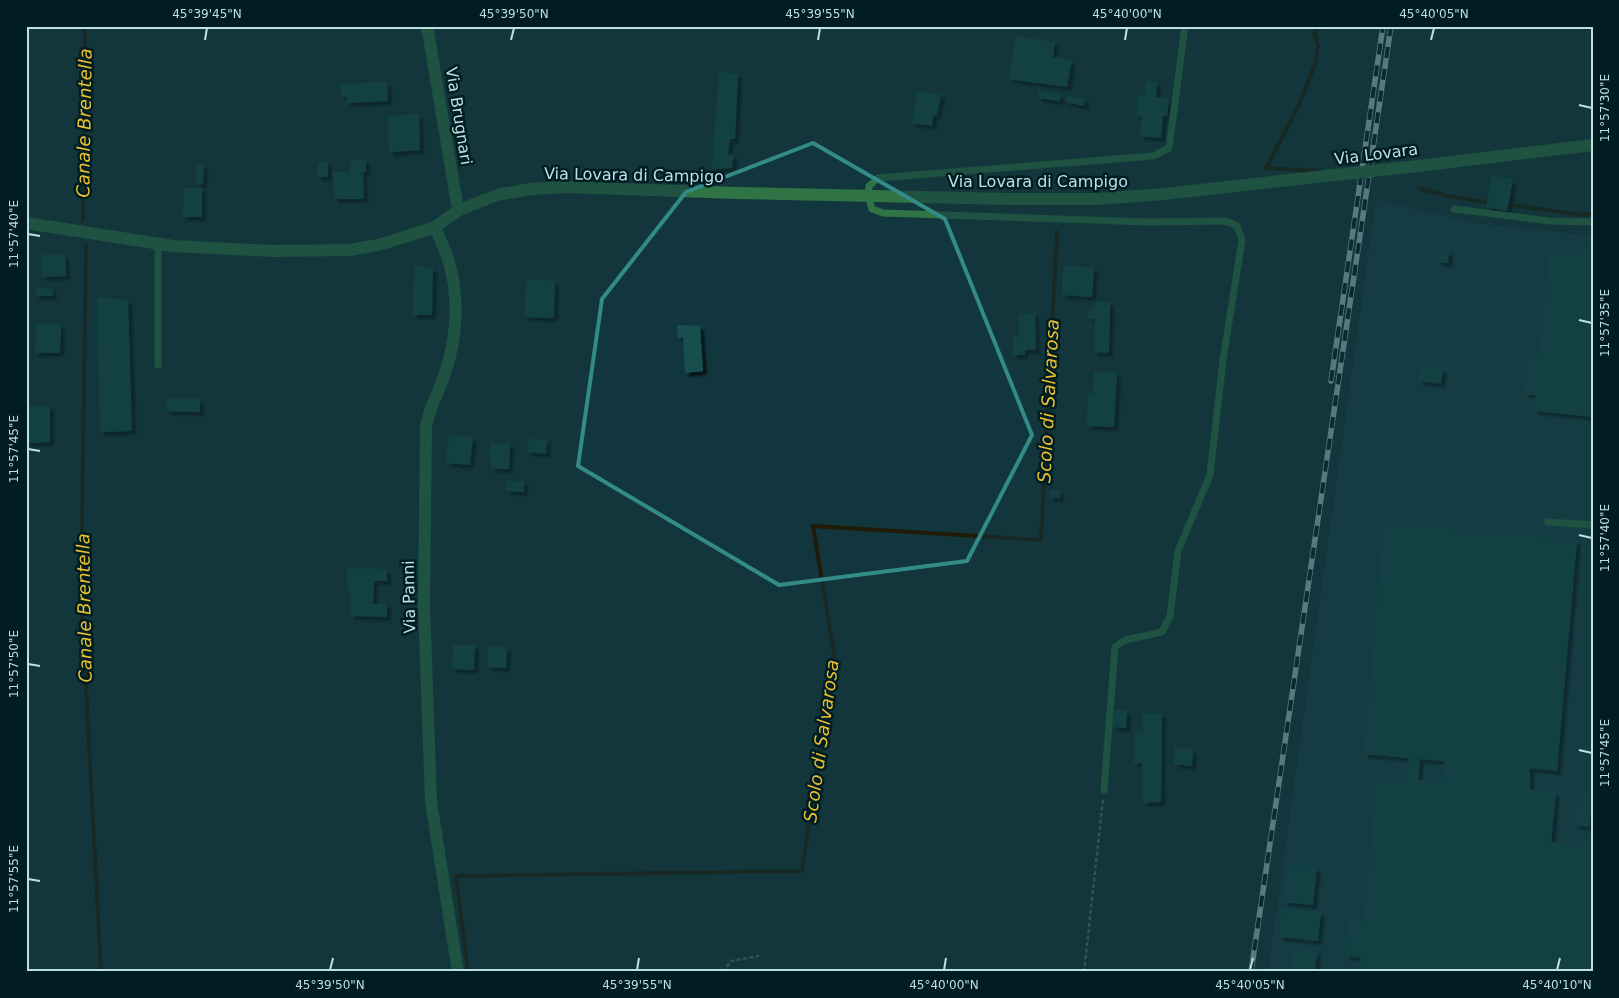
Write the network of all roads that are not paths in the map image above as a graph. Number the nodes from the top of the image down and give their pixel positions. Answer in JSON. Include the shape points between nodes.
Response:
{"nodes":[{"id":1,"x":426,"y":26,"type":"edge"},
{"id":2,"x":1185,"y":26,"type":"edge"},
{"id":3,"x":1593,"y":145,"type":"edge"},
{"id":4,"x":1164,"y":194,"type":"joint"},
{"id":5,"x":868,"y":196,"type":"junction"},
{"id":6,"x":1454,"y":208,"type":"dead end"},
{"id":7,"x":459,"y":210,"type":"junction"},
{"id":8,"x":1593,"y":222,"type":"edge"},
{"id":9,"x":26,"y":223,"type":"edge"},
{"id":10,"x":435,"y":227,"type":"junction"},
{"id":11,"x":158,"y":244,"type":"junction"},
{"id":12,"x":158,"y":365,"type":"dead end"},
{"id":13,"x":1548,"y":522,"type":"dead end"},
{"id":14,"x":1593,"y":525,"type":"edge"},
{"id":15,"x":1104,"y":790,"type":"road end"},
{"id":16,"x":458,"y":972,"type":"edge"}],
"edges":[{"from":1,"to":7,"type":"street","name":"Via Brugnari"},
{"from":2,"to":5,"type":"lane","via":[[1169,148],[1153,156],[878,178],[869,186]]},
{"from":3,"to":4,"type":"street","name":"Via Lovara","bridge":true},
{"from":4,"to":5,"type":"street","name":"Via Lovara di Campigo","via":[[1097,199]]},
{"from":5,"to":7,"type":"street","name":"Via Lovara di Campigo","via":[[531,188],[497,195]]},
{"from":5,"to":15,"type":"lane","via":[[872,209],[883,214],[1148,222],[1226,221],[1237,226],[1240,233],[1242,240],[1223,360],[1210,475],[1178,551],[1170,616],[1162,632],[1125,640],[1115,648]]},
{"from":6,"to":8,"type":"lane"},
{"from":7,"to":10,"type":"street","name":"Via Lovara di Campigo"},
{"from":9,"to":11,"type":"street","name":"Via Lovara di Campigo"},
{"from":10,"to":11,"type":"street","name":"Via Lovara di Campigo","via":[[350,250],[273,251]]},
{"from":10,"to":16,"type":"street","name":"Via Panni","via":[[448,260],[456,317],[444,376],[426,427],[424,605],[431,802]]},
{"from":11,"to":12,"type":"lane"},
{"from":13,"to":14,"type":"lane"}]}
